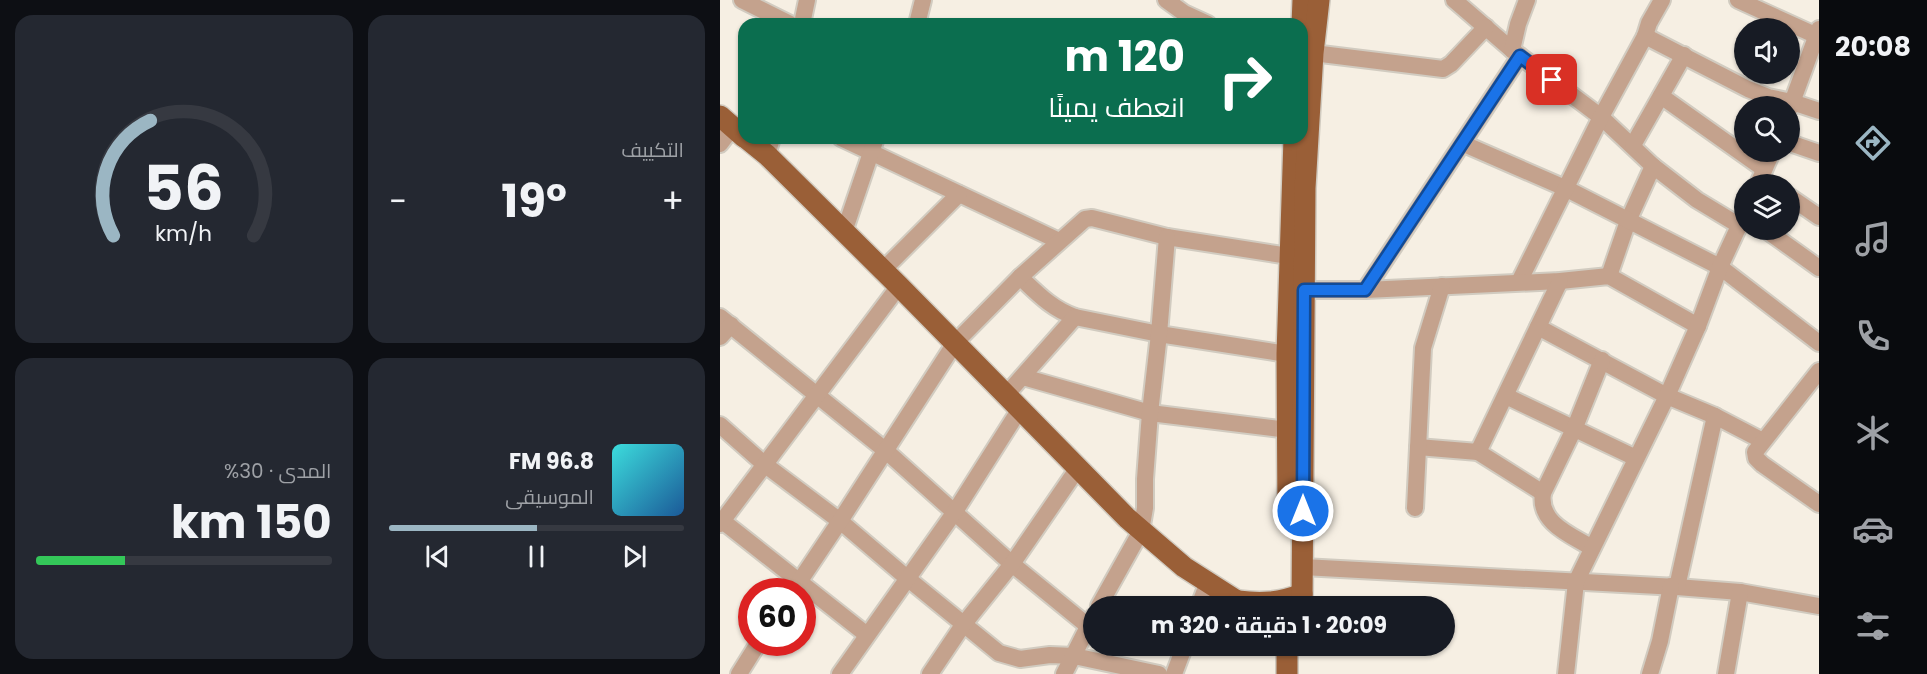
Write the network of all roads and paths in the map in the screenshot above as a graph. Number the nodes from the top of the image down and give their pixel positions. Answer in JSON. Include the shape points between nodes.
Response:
{"nodes":[{"id":1,"x":742,"y":0,"type":"edge"},
{"id":2,"x":807,"y":0,"type":"edge"},
{"id":3,"x":923,"y":0,"type":"edge"},
{"id":4,"x":1166,"y":0,"type":"edge"},
{"id":5,"x":1303,"y":0,"type":"edge"},
{"id":6,"x":1319,"y":0,"type":"edge"},
{"id":7,"x":1454,"y":0,"type":"edge"},
{"id":8,"x":1527,"y":0,"type":"edge"},
{"id":9,"x":1662,"y":0,"type":"edge"},
{"id":10,"x":1738,"y":0,"type":"edge"},
{"id":11,"x":1471,"y":6,"type":"edge"},
{"id":12,"x":778,"y":18,"type":"edge"},
{"id":13,"x":803,"y":18,"type":"edge"},
{"id":14,"x":918,"y":18,"type":"edge"},
{"id":15,"x":1195,"y":18,"type":"edge"},
{"id":16,"x":1302,"y":18,"type":"edge"},
{"id":17,"x":1486,"y":27,"type":"junction"},
{"id":18,"x":1818,"y":33,"type":"edge"},
{"id":19,"x":1645,"y":36,"type":"junction"},
{"id":20,"x":1313,"y":52,"type":"junction"},
{"id":21,"x":1516,"y":53,"type":"junction"},
{"id":22,"x":1684,"y":55,"type":"junction"},
{"id":23,"x":1812,"y":68,"type":"edge"},
{"id":24,"x":1661,"y":96,"type":"junction"},
{"id":25,"x":1766,"y":96,"type":"edge"},
{"id":26,"x":1796,"y":96,"type":"edge"},
{"id":27,"x":1800,"y":107,"type":"edge"},
{"id":28,"x":1819,"y":111,"type":"edge"},
{"id":29,"x":1601,"y":117,"type":"junction"},
{"id":30,"x":1308,"y":137,"type":"edge"},
{"id":31,"x":1294,"y":144,"type":"edge"},
{"id":32,"x":1308,"y":144,"type":"edge"},
{"id":33,"x":1464,"y":144,"type":"junction"},
{"id":34,"x":873,"y":145,"type":"edge"},
{"id":35,"x":1633,"y":145,"type":"junction"},
{"id":36,"x":769,"y":146,"type":"edge"},
{"id":37,"x":1800,"y":146,"type":"edge"},
{"id":38,"x":1819,"y":153,"type":"edge"},
{"id":39,"x":1653,"y":166,"type":"junction"},
{"id":40,"x":1758,"y":174,"type":"edge"},
{"id":41,"x":1565,"y":188,"type":"junction"},
{"id":42,"x":959,"y":194,"type":"junction"},
{"id":43,"x":1800,"y":203,"type":"edge"},
{"id":44,"x":1734,"y":216,"type":"edge"},
{"id":45,"x":1819,"y":217,"type":"edge"},
{"id":46,"x":1628,"y":221,"type":"junction"},
{"id":47,"x":844,"y":232,"type":"junction"},
{"id":48,"x":1167,"y":237,"type":"junction"},
{"id":49,"x":1734,"y":237,"type":"edge"},
{"id":50,"x":1780,"y":240,"type":"edge"},
{"id":51,"x":1059,"y":241,"type":"junction"},
{"id":52,"x":1289,"y":256,"type":"junction"},
{"id":53,"x":1720,"y":267,"type":"junction"},
{"id":54,"x":1819,"y":268,"type":"edge"},
{"id":55,"x":883,"y":270,"type":"junction"},
{"id":56,"x":1609,"y":276,"type":"junction"},
{"id":57,"x":1020,"y":277,"type":"junction"},
{"id":58,"x":1560,"y":281,"type":"junction"},
{"id":59,"x":1519,"y":282,"type":"junction"},
{"id":60,"x":899,"y":286,"type":"junction"},
{"id":61,"x":1442,"y":286,"type":"junction"},
{"id":62,"x":1296,"y":290,"type":"junction"},
{"id":63,"x":1365,"y":290,"type":"junction"},
{"id":64,"x":1075,"y":317,"type":"junction"},
{"id":65,"x":724,"y":326,"type":"edge"},
{"id":66,"x":1698,"y":326,"type":"junction"},
{"id":67,"x":1538,"y":327,"type":"junction"},
{"id":68,"x":1159,"y":334,"type":"junction"},
{"id":69,"x":955,"y":343,"type":"junction"},
{"id":70,"x":1819,"y":343,"type":"edge"},
{"id":71,"x":1287,"y":354,"type":"junction"},
{"id":72,"x":1602,"y":360,"type":"junction"},
{"id":73,"x":1819,"y":371,"type":"edge"},
{"id":74,"x":1023,"y":377,"type":"junction"},
{"id":75,"x":818,"y":395,"type":"junction"},
{"id":76,"x":1506,"y":396,"type":"junction"},
{"id":77,"x":1667,"y":396,"type":"junction"},
{"id":78,"x":1013,"y":402,"type":"junction"},
{"id":79,"x":1150,"y":413,"type":"junction"},
{"id":80,"x":1715,"y":416,"type":"junction"},
{"id":81,"x":720,"y":425,"type":"edge"},
{"id":82,"x":1575,"y":427,"type":"junction"},
{"id":83,"x":1287,"y":430,"type":"junction"},
{"id":84,"x":1763,"y":441,"type":"junction"},
{"id":85,"x":1418,"y":447,"type":"junction"},
{"id":86,"x":885,"y":450,"type":"junction"},
{"id":87,"x":1478,"y":452,"type":"junction"},
{"id":88,"x":1636,"y":458,"type":"junction"},
{"id":89,"x":764,"y":464,"type":"junction"},
{"id":90,"x":1078,"y":468,"type":"junction"},
{"id":91,"x":1543,"y":493,"type":"junction"},
{"id":92,"x":1819,"y":504,"type":"edge"},
{"id":93,"x":1415,"y":508,"type":"dead end"},
{"id":94,"x":954,"y":513,"type":"junction"},
{"id":95,"x":721,"y":521,"type":"edge"},
{"id":96,"x":840,"y":521,"type":"junction"},
{"id":97,"x":1141,"y":531,"type":"junction"},
{"id":98,"x":1592,"y":548,"type":"junction"},
{"id":99,"x":1011,"y":564,"type":"junction"},
{"id":100,"x":1303,"y":567,"type":"junction"},
{"id":101,"x":787,"y":578,"type":"edge"},
{"id":102,"x":801,"y":578,"type":"edge"},
{"id":103,"x":906,"y":578,"type":"junction"},
{"id":104,"x":1208,"y":582,"type":"junction"},
{"id":105,"x":1576,"y":582,"type":"junction"},
{"id":106,"x":1674,"y":586,"type":"junction"},
{"id":107,"x":1740,"y":592,"type":"junction"},
{"id":108,"x":1105,"y":596,"type":"edge"},
{"id":109,"x":1203,"y":596,"type":"edge"},
{"id":110,"x":1230,"y":596,"type":"edge"},
{"id":111,"x":1295,"y":596,"type":"edge"},
{"id":112,"x":1296,"y":596,"type":"edge"},
{"id":113,"x":816,"y":600,"type":"edge"},
{"id":114,"x":1819,"y":606,"type":"edge"},
{"id":115,"x":1083,"y":615,"type":"edge"},
{"id":116,"x":963,"y":625,"type":"junction"},
{"id":117,"x":867,"y":635,"type":"junction"},
{"id":118,"x":1083,"y":637,"type":"edge"},
{"id":119,"x":750,"y":656,"type":"edge"},
{"id":120,"x":1074,"y":656,"type":"junction"},
{"id":121,"x":1181,"y":656,"type":"edge"},
{"id":122,"x":1287,"y":656,"type":"edge"},
{"id":123,"x":1301,"y":656,"type":"edge"},
{"id":124,"x":739,"y":674,"type":"edge"},
{"id":125,"x":840,"y":674,"type":"edge"},
{"id":126,"x":930,"y":674,"type":"edge"},
{"id":127,"x":1064,"y":674,"type":"edge"},
{"id":128,"x":1159,"y":674,"type":"edge"},
{"id":129,"x":1174,"y":674,"type":"edge"},
{"id":130,"x":1287,"y":674,"type":"edge"},
{"id":131,"x":1301,"y":674,"type":"edge"},
{"id":132,"x":1566,"y":674,"type":"edge"},
{"id":133,"x":1650,"y":674,"type":"edge"},
{"id":134,"x":1726,"y":674,"type":"edge"}],
"edges":[{"from":1,"to":12,"type":"street"},
{"from":2,"to":13,"type":"street"},
{"from":3,"to":14,"type":"street"},
{"from":4,"to":15,"type":"street"},
{"from":5,"to":16,"type":"main road"},
{"from":6,"to":20,"type":"main road"},
{"from":7,"to":11,"type":"street"},
{"from":8,"to":21,"type":"street","via":[[1518,24]]},
{"from":9,"to":19,"type":"street"},
{"from":10,"to":18,"type":"street"},
{"from":11,"to":17,"type":"street"},
{"from":17,"to":20,"type":"street","via":[[1443,69]]},
{"from":17,"to":21,"type":"street"},
{"from":18,"to":23,"type":"street"},
{"from":19,"to":22,"type":"street"},
{"from":19,"to":29,"type":"street"},
{"from":20,"to":30,"type":"main road"},
{"from":21,"to":29,"type":"street"},
{"from":21,"to":33,"type":"street"},
{"from":22,"to":24,"type":"street"},
{"from":22,"to":25,"type":"street"},
{"from":23,"to":26,"type":"street"},
{"from":24,"to":35,"type":"street"},
{"from":24,"to":40,"type":"street"},
{"from":27,"to":28,"type":"street"},
{"from":29,"to":35,"type":"street"},
{"from":29,"to":41,"type":"street"},
{"from":31,"to":52,"type":"main road"},
{"from":32,"to":62,"type":"main road"},
{"from":33,"to":41,"type":"street"},
{"from":33,"to":63,"type":"street"},
{"from":34,"to":42,"type":"street"},
{"from":34,"to":47,"type":"street"},
{"from":35,"to":39,"type":"street"},
{"from":36,"to":47,"type":"main road"},
{"from":37,"to":38,"type":"street"},
{"from":39,"to":44,"type":"street","via":[[1697,200]]},
{"from":39,"to":46,"type":"street"},
{"from":41,"to":46,"type":"street"},
{"from":41,"to":59,"type":"street"},
{"from":42,"to":51,"type":"street"},
{"from":42,"to":55,"type":"street"},
{"from":43,"to":45,"type":"street"},
{"from":46,"to":53,"type":"street"},
{"from":46,"to":56,"type":"street"},
{"from":47,"to":55,"type":"main road"},
{"from":48,"to":51,"type":"street","via":[[1092,218]]},
{"from":48,"to":52,"type":"street"},
{"from":48,"to":68,"type":"street"},
{"from":49,"to":53,"type":"street"},
{"from":50,"to":54,"type":"street"},
{"from":51,"to":57,"type":"street"},
{"from":52,"to":62,"type":"main road"},
{"from":53,"to":66,"type":"street"},
{"from":53,"to":70,"type":"street"},
{"from":55,"to":60,"type":"main road"},
{"from":56,"to":58,"type":"street"},
{"from":56,"to":66,"type":"street"},
{"from":57,"to":64,"type":"street","via":[[1045,301]]},
{"from":57,"to":69,"type":"street"},
{"from":58,"to":59,"type":"street"},
{"from":58,"to":67,"type":"street"},
{"from":59,"to":61,"type":"street"},
{"from":60,"to":69,"type":"main road"},
{"from":60,"to":75,"type":"street"},
{"from":61,"to":63,"type":"street"},
{"from":61,"to":85,"type":"street","via":[[1423,348]]},
{"from":62,"to":63,"type":"street"},
{"from":62,"to":71,"type":"main road"},
{"from":62,"to":100,"type":"main road"},
{"from":64,"to":68,"type":"street"},
{"from":64,"to":74,"type":"street"},
{"from":65,"to":75,"type":"street"},
{"from":66,"to":77,"type":"street"},
{"from":67,"to":72,"type":"street"},
{"from":67,"to":76,"type":"street"},
{"from":68,"to":71,"type":"street"},
{"from":68,"to":79,"type":"street"},
{"from":69,"to":78,"type":"main road"},
{"from":69,"to":86,"type":"street"},
{"from":71,"to":83,"type":"main road"},
{"from":72,"to":77,"type":"street"},
{"from":72,"to":82,"type":"street"},
{"from":73,"to":84,"type":"street"},
{"from":74,"to":78,"type":"street"},
{"from":74,"to":79,"type":"street"},
{"from":75,"to":86,"type":"street"},
{"from":75,"to":89,"type":"street"},
{"from":76,"to":82,"type":"street"},
{"from":76,"to":87,"type":"street"},
{"from":77,"to":80,"type":"street"},
{"from":77,"to":88,"type":"street"},
{"from":78,"to":90,"type":"main road"},
{"from":78,"to":94,"type":"street"},
{"from":79,"to":83,"type":"street"},
{"from":79,"to":97,"type":"street"},
{"from":80,"to":84,"type":"street"},
{"from":80,"to":106,"type":"street"},
{"from":81,"to":89,"type":"street"},
{"from":82,"to":88,"type":"street"},
{"from":82,"to":91,"type":"street"},
{"from":83,"to":111,"type":"main road"},
{"from":84,"to":92,"type":"street","via":[[1755,452],[1758,460]]},
{"from":85,"to":87,"type":"street"},
{"from":85,"to":93,"type":"street"},
{"from":86,"to":94,"type":"street"},
{"from":86,"to":96,"type":"street"},
{"from":87,"to":91,"type":"street"},
{"from":88,"to":98,"type":"street"},
{"from":89,"to":95,"type":"street"},
{"from":89,"to":96,"type":"street"},
{"from":90,"to":97,"type":"main road"},
{"from":90,"to":99,"type":"street"},
{"from":91,"to":98,"type":"street","via":[[1543,508],[1551,522]]},
{"from":94,"to":99,"type":"street"},
{"from":94,"to":103,"type":"street"},
{"from":95,"to":101,"type":"street"},
{"from":96,"to":102,"type":"street"},
{"from":96,"to":103,"type":"street"},
{"from":97,"to":104,"type":"main road","via":[[1171,558]]},
{"from":97,"to":108,"type":"street"},
{"from":98,"to":105,"type":"street"},
{"from":99,"to":115,"type":"street"},
{"from":99,"to":116,"type":"street"},
{"from":100,"to":105,"type":"street"},
{"from":100,"to":112,"type":"main road"},
{"from":103,"to":116,"type":"street"},
{"from":103,"to":117,"type":"street"},
{"from":104,"to":109,"type":"street"},
{"from":104,"to":110,"type":"main road"},
{"from":105,"to":106,"type":"street"},
{"from":105,"to":132,"type":"street"},
{"from":106,"to":107,"type":"street"},
{"from":106,"to":133,"type":"street"},
{"from":107,"to":114,"type":"street"},
{"from":107,"to":134,"type":"street"},
{"from":113,"to":117,"type":"street"},
{"from":116,"to":120,"type":"street","via":[[999,653],[1014,659]]},
{"from":116,"to":126,"type":"street"},
{"from":117,"to":125,"type":"street"},
{"from":118,"to":120,"type":"street"},
{"from":119,"to":124,"type":"street"},
{"from":120,"to":127,"type":"street"},
{"from":120,"to":128,"type":"street"},
{"from":121,"to":129,"type":"street"},
{"from":122,"to":130,"type":"main road"},
{"from":123,"to":131,"type":"main road"}]}
